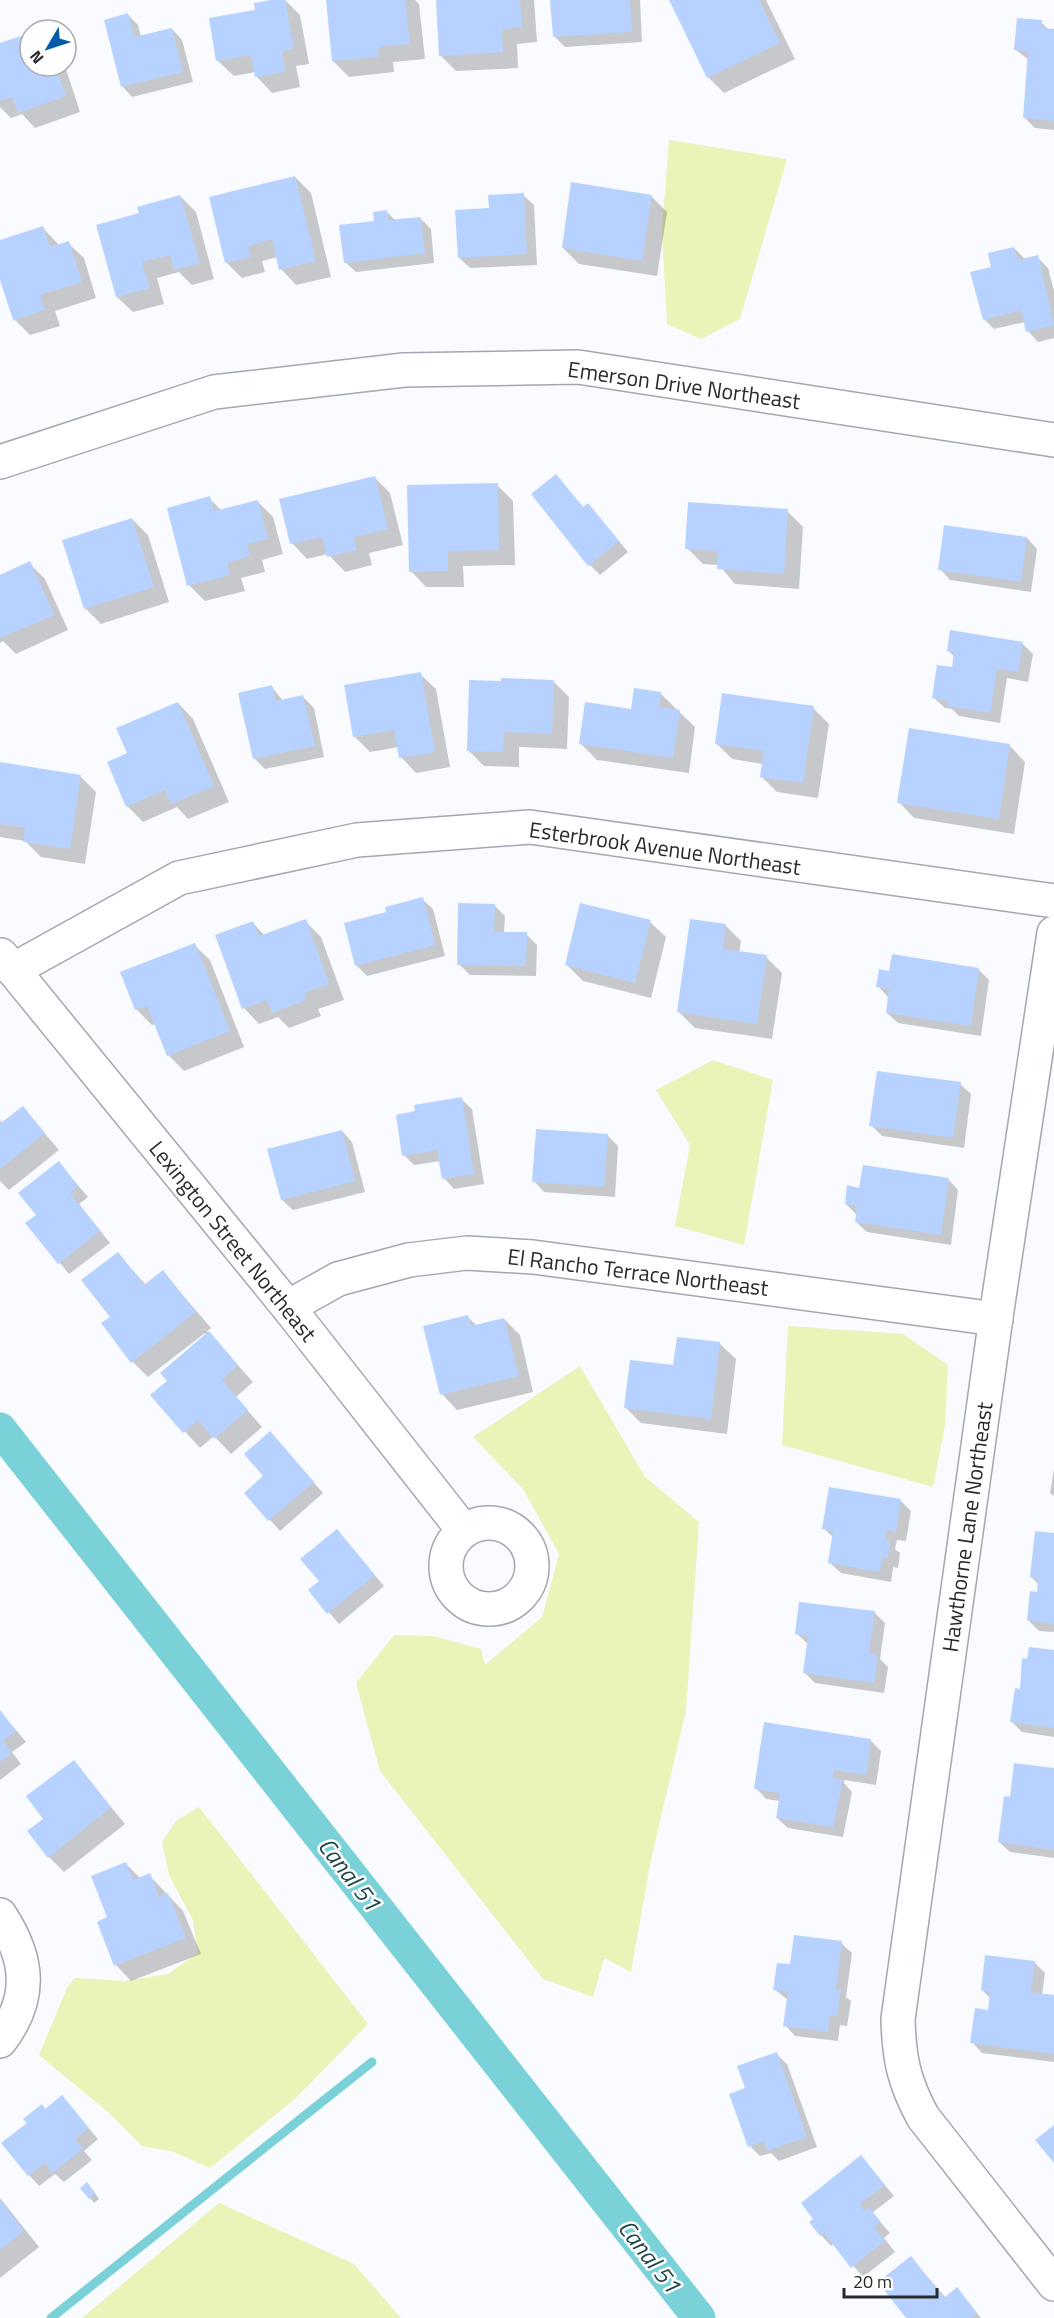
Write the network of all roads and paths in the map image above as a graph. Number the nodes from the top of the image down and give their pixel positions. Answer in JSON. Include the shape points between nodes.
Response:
{"nodes":[{"id":1,"x":1054,"y":440,"type":"edge"},
{"id":2,"x":0,"y":462,"type":"edge"},
{"id":3,"x":1054,"y":901,"type":"edge"},
{"id":4,"x":1054,"y":933,"type":"edge"},
{"id":5,"x":7,"y":962,"type":"edge"},
{"id":6,"x":288,"y":1307,"type":"junction"},
{"id":7,"x":996,"y":1319,"type":"junction"},
{"id":8,"x":464,"y":1531,"type":"dead end"},
{"id":9,"x":0,"y":1915,"type":"edge"},
{"id":10,"x":0,"y":2041,"type":"edge"},
{"id":11,"x":1054,"y":2284,"type":"edge"}],
"edges":[{"from":1,"to":2,"type":"street","name":"Emerson Drive Northeast","via":[[578,367],[415,370],[214,392]]},
{"from":3,"to":5,"type":"street","name":"Esterbrook Avenue Northeast","via":[[518,828],[357,840],[179,878]]},
{"from":4,"to":7,"type":"street","name":"Hawthorne Lane Northeast"},
{"from":5,"to":6,"type":"street","name":"Lexington Street Northeast"},
{"from":6,"to":7,"type":"street","name":"El Rancho Terrace Northeast","via":[[338,1279],[410,1260],[466,1253],[533,1257]]},
{"from":6,"to":8,"type":"street","name":"Lexington Street Northeast"},
{"from":7,"to":11,"type":"street","name":"Hawthorne Lane Northeast","via":[[898,2016],[899,2054],[908,2088],[923,2117]]},
{"from":9,"to":10,"type":"street","via":[[22,1962],[24,1984],[20,2009]]}]}
